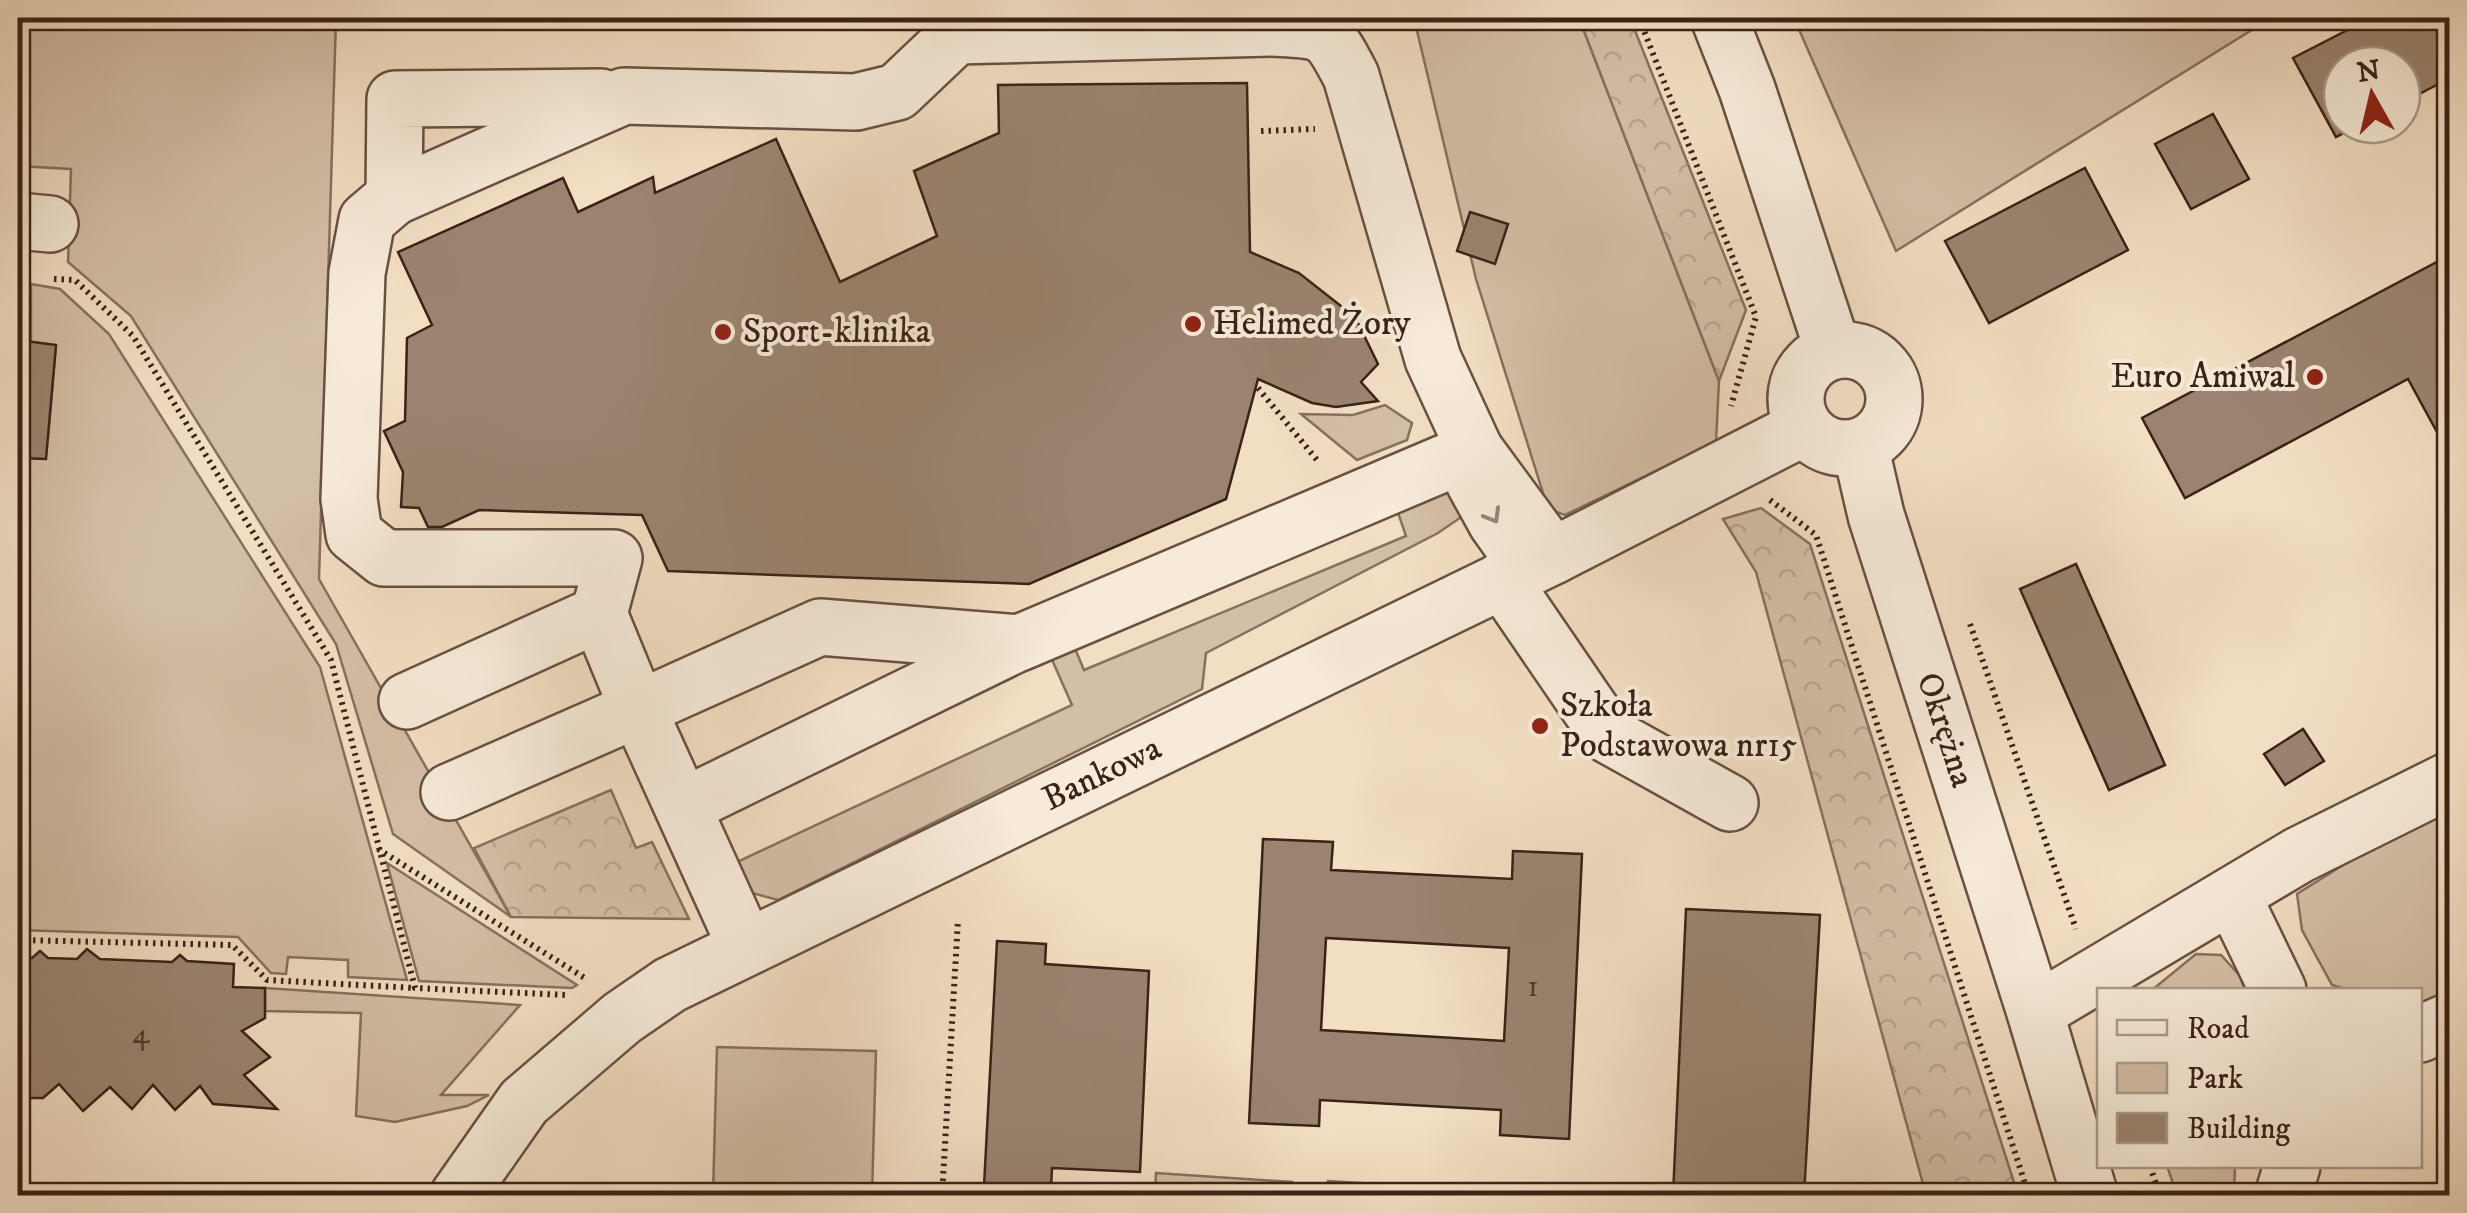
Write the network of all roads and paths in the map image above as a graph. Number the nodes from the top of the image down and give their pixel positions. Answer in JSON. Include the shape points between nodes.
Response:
{"nodes":[{"id":1,"x":1639,"y":18,"type":"edge"},
{"id":2,"x":1720,"y":18,"type":"edge"},
{"id":3,"x":624,"y":96,"type":"junction"},
{"id":4,"x":394,"y":197,"type":"junction"},
{"id":5,"x":24,"y":277,"type":"dead end"},
{"id":6,"x":23,"y":341,"type":"dead end"},
{"id":7,"x":1857,"y":341,"type":"junction"},
{"id":8,"x":1804,"y":428,"type":"junction"},
{"id":9,"x":1885,"y":440,"type":"junction"},
{"id":10,"x":1476,"y":450,"type":"junction"},
{"id":11,"x":1746,"y":460,"type":"junction"},
{"id":12,"x":1528,"y":568,"type":"junction"},
{"id":13,"x":1964,"y":607,"type":"dead end"},
{"id":14,"x":599,"y":614,"type":"junction"},
{"id":15,"x":1019,"y":643,"type":"junction"},
{"id":16,"x":407,"y":701,"type":"dead end"},
{"id":17,"x":638,"y":709,"type":"junction"},
{"id":18,"x":2450,"y":780,"type":"edge"},
{"id":19,"x":449,"y":792,"type":"dead end"},
{"id":20,"x":1730,"y":802,"type":"dead end"},
{"id":21,"x":684,"y":806,"type":"junction"},
{"id":22,"x":377,"y":849,"type":"dead end"},
{"id":23,"x":2232,"y":895,"type":"junction"},
{"id":24,"x":958,"y":920,"type":"dead end"},
{"id":25,"x":18,"y":940,"type":"edge"},
{"id":26,"x":746,"y":948,"type":"junction"},
{"id":27,"x":2093,"y":978,"type":"junction"},
{"id":28,"x":593,"y":983,"type":"dead end"},
{"id":29,"x":415,"y":988,"type":"dead end"},
{"id":30,"x":2277,"y":988,"type":"edge"},
{"id":31,"x":2035,"y":1012,"type":"junction"},
{"id":32,"x":2450,"y":1022,"type":"edge"},
{"id":33,"x":2422,"y":1033,"type":"edge"},
{"id":34,"x":2151,"y":1168,"type":"edge"},
{"id":35,"x":2291,"y":1168,"type":"edge"},
{"id":36,"x":2159,"y":1194,"type":"edge"},
{"id":37,"x":458,"y":1196,"type":"edge"},
{"id":38,"x":942,"y":1196,"type":"edge"},
{"id":39,"x":2029,"y":1196,"type":"edge"},
{"id":40,"x":2090,"y":1196,"type":"edge"},
{"id":41,"x":2142,"y":1196,"type":"edge"},
{"id":42,"x":2287,"y":1196,"type":"edge"}],
"edges":[{"from":1,"to":11,"type":"path","via":[[1756,317],[1727,422]]},
{"from":2,"to":7,"type":"street"},
{"from":3,"to":4,"type":"street"},
{"from":3,"to":4,"type":"street","via":[[395,99]]},
{"from":3,"to":10,"type":"street","via":[[856,102],[897,92],[956,36],[1318,31],[1332,41],[1351,76],[1433,359]]},
{"from":4,"to":14,"type":"street","via":[[367,220],[357,273],[349,499],[354,534],[384,558],[614,558]]},
{"from":5,"to":6,"type":"path"},
{"from":7,"to":8,"type":"street","via":[[1806,367],[1794,398]]},
{"from":7,"to":9,"type":"street","via":[[1858,351],[1880,363],[1893,385]]},
{"from":7,"to":9,"type":"path","via":[[1888,350],[1915,388]]},
{"from":8,"to":9,"type":"street","via":[[1829,447]]},
{"from":8,"to":11,"type":"street","name":"Bankowa"},
{"from":9,"to":31,"type":"street","name":"Okrężna","via":[[1876,514]]},
{"from":10,"to":12,"type":"street"},
{"from":10,"to":15,"type":"street"},
{"from":11,"to":12,"type":"street","name":"Bankowa"},
{"from":11,"to":39,"type":"path","via":[[1763,494],[1816,535]]},
{"from":12,"to":20,"type":"street","via":[[1608,736]]},
{"from":12,"to":26,"type":"street","name":"Bankowa"},
{"from":13,"to":27,"type":"path"},
{"from":14,"to":16,"type":"street"},
{"from":14,"to":17,"type":"street"},
{"from":15,"to":17,"type":"street","via":[[820,627]]},
{"from":15,"to":21,"type":"street"},
{"from":17,"to":19,"type":"street"},
{"from":17,"to":21,"type":"street"},
{"from":18,"to":23,"type":"street"},
{"from":21,"to":26,"type":"street"},
{"from":22,"to":28,"type":"path"},
{"from":23,"to":27,"type":"street"},
{"from":23,"to":30,"type":"street"},
{"from":24,"to":38,"type":"path"},
{"from":25,"to":29,"type":"path","via":[[232,945],[267,980]]},
{"from":26,"to":37,"type":"street","name":"Bankowa","via":[[622,1018],[524,1102]]},
{"from":27,"to":31,"type":"street"},
{"from":31,"to":40,"type":"street","name":"Okrężna"},
{"from":32,"to":33,"type":"street"},
{"from":34,"to":36,"type":"path"},
{"from":35,"to":42,"type":"street"},
{"from":36,"to":41,"type":"path"}]}
